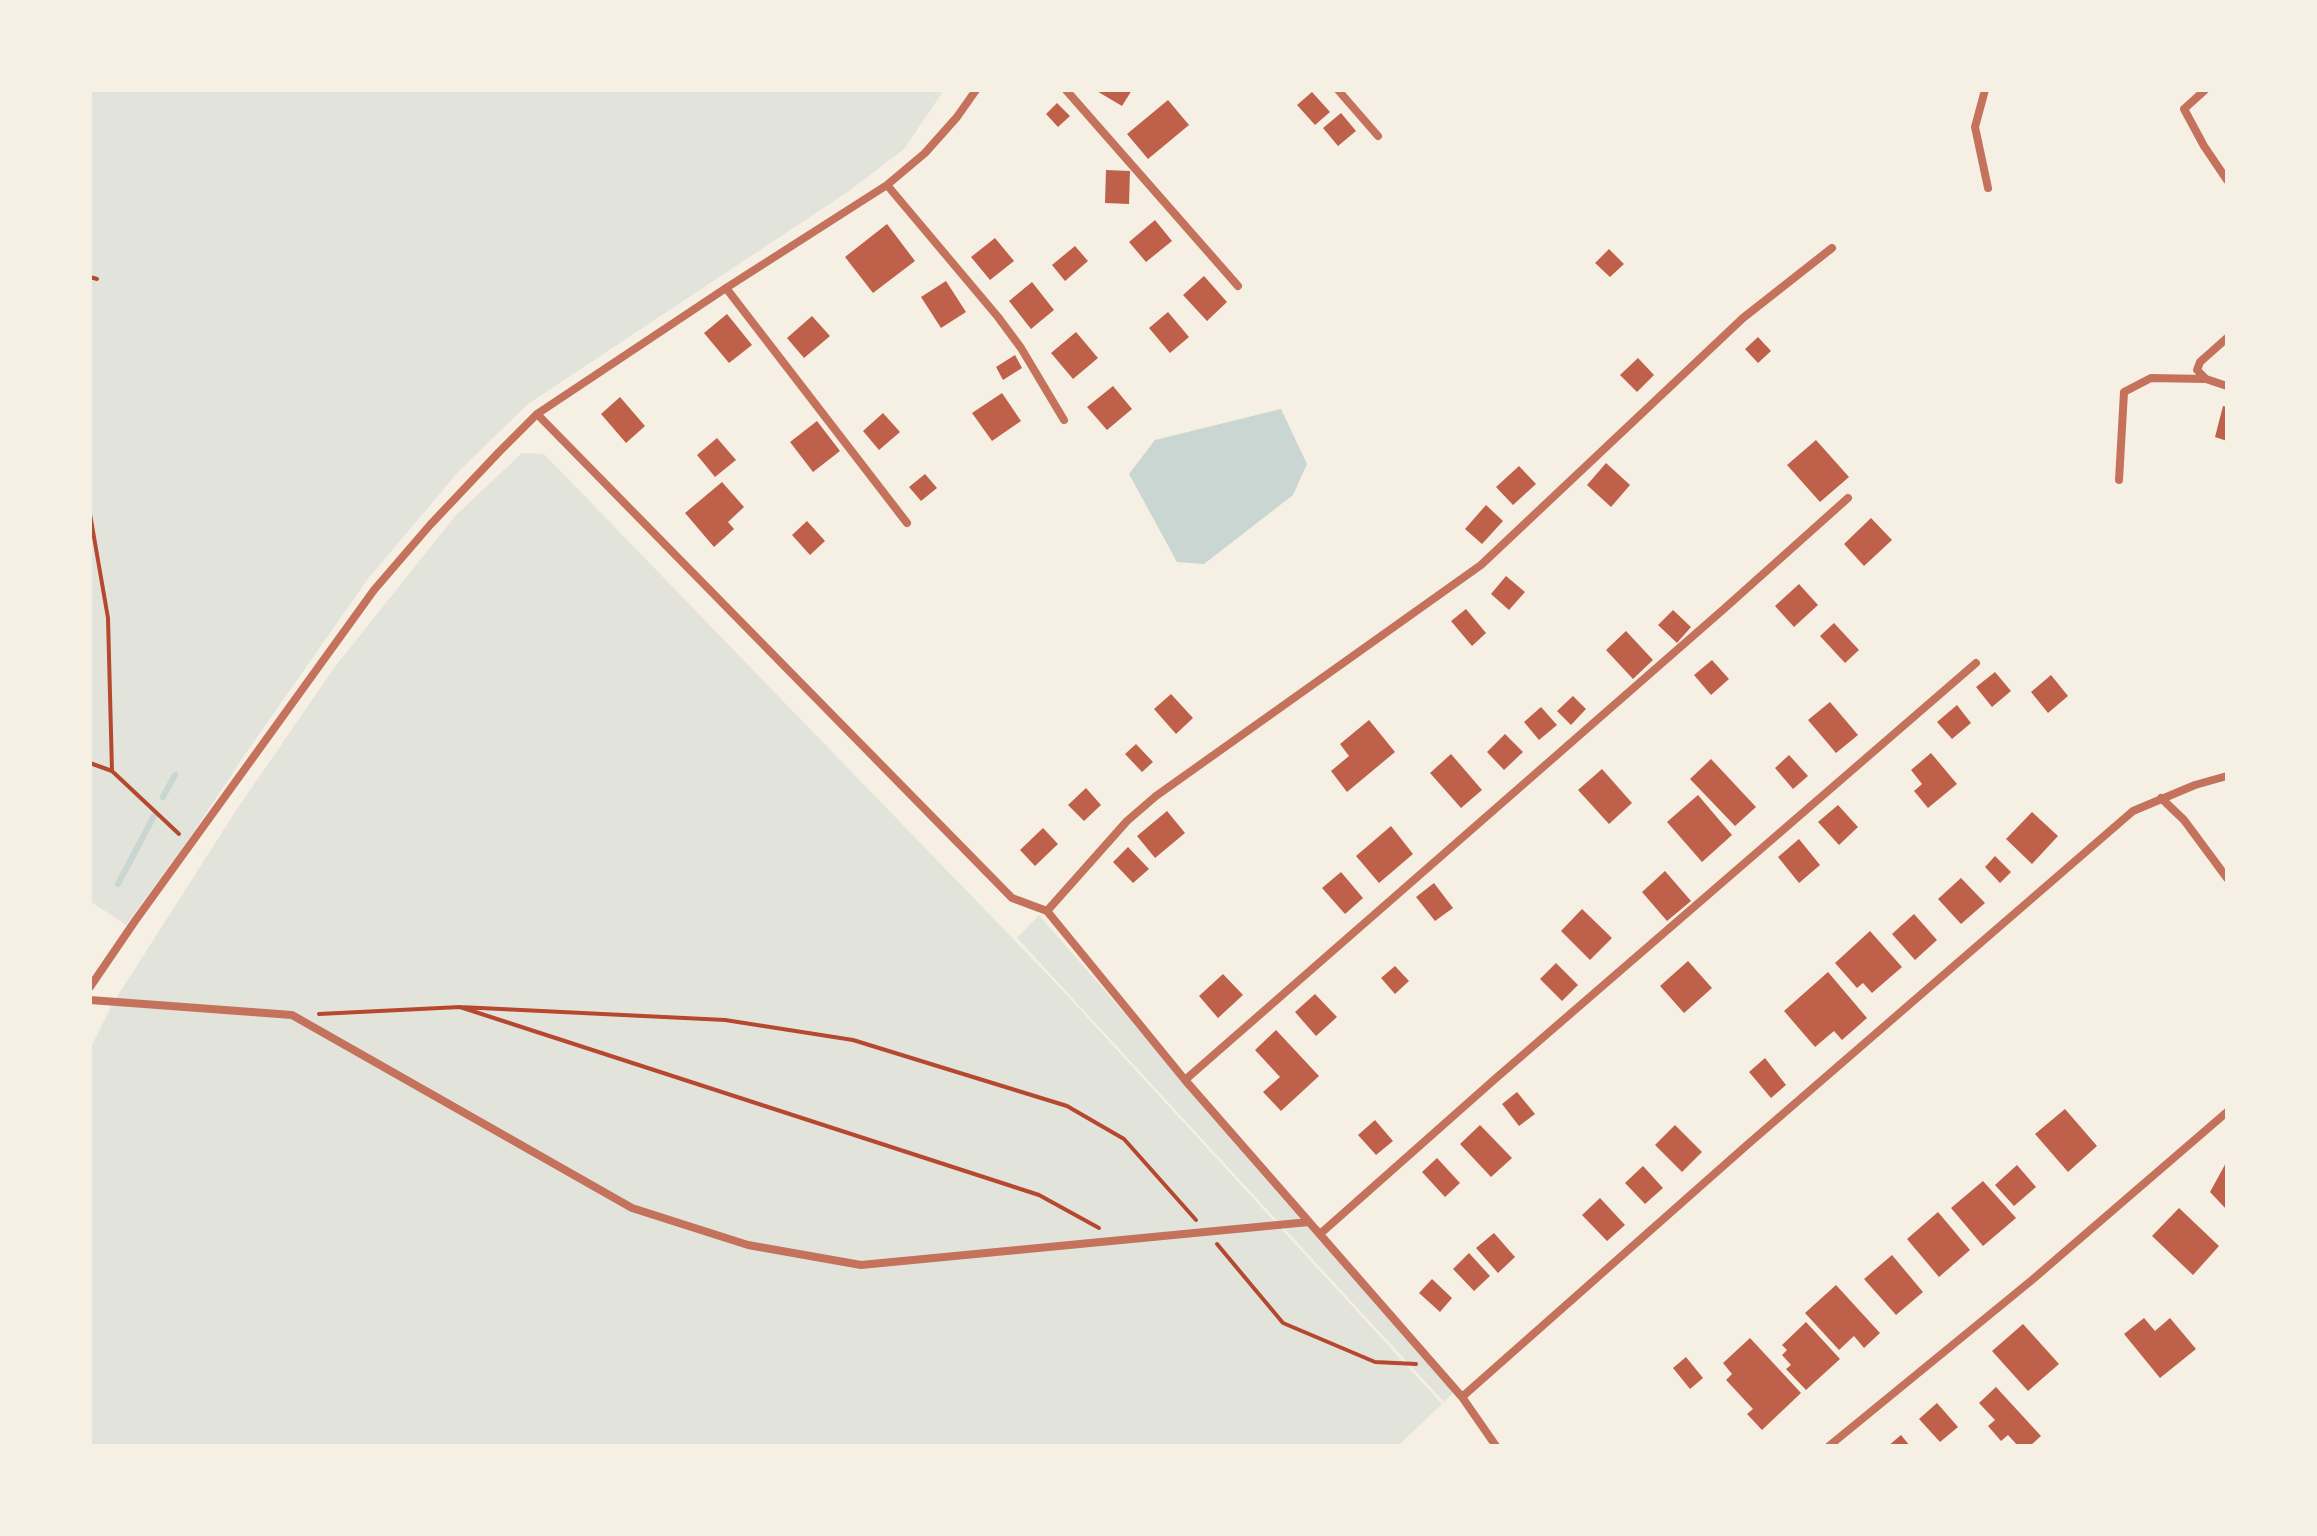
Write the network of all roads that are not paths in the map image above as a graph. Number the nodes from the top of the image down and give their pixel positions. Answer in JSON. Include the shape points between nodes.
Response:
{"nodes":[{"id":1,"x":976,"y":90,"type":"edge"},
{"id":2,"x":1066,"y":90,"type":"edge"},
{"id":3,"x":1338,"y":90,"type":"edge"},
{"id":4,"x":1985,"y":90,"type":"edge"},
{"id":5,"x":2205,"y":90,"type":"edge"},
{"id":6,"x":1378,"y":136,"type":"dead end"},
{"id":7,"x":2227,"y":180,"type":"edge"},
{"id":8,"x":887,"y":185,"type":"junction"},
{"id":9,"x":1988,"y":188,"type":"dead end"},
{"id":10,"x":1832,"y":248,"type":"dead end"},
{"id":11,"x":1238,"y":286,"type":"dead end"},
{"id":12,"x":726,"y":288,"type":"junction"},
{"id":13,"x":2227,"y":338,"type":"edge"},
{"id":14,"x":2206,"y":379,"type":"junction"},
{"id":15,"x":2227,"y":386,"type":"edge"},
{"id":16,"x":537,"y":414,"type":"junction"},
{"id":17,"x":1064,"y":420,"type":"dead end"},
{"id":18,"x":2119,"y":480,"type":"dead end"},
{"id":19,"x":1848,"y":498,"type":"dead end"},
{"id":20,"x":907,"y":523,"type":"dead end"},
{"id":21,"x":1976,"y":663,"type":"dead end"},
{"id":22,"x":2227,"y":776,"type":"edge"},
{"id":23,"x":2161,"y":798,"type":"junction"},
{"id":24,"x":2227,"y":878,"type":"edge"},
{"id":25,"x":1047,"y":911,"type":"junction"},
{"id":26,"x":90,"y":987,"type":"edge"},
{"id":27,"x":90,"y":1000,"type":"edge"},
{"id":28,"x":1185,"y":1080,"type":"junction"},
{"id":29,"x":2227,"y":1112,"type":"edge"},
{"id":30,"x":1309,"y":1222,"type":"junction"},
{"id":31,"x":1320,"y":1234,"type":"junction"},
{"id":32,"x":1462,"y":1397,"type":"junction"},
{"id":33,"x":1496,"y":1446,"type":"edge"},
{"id":34,"x":1829,"y":1446,"type":"edge"}],
"edges":[{"from":1,"to":8,"type":"street","via":[[925,153]]},
{"from":2,"to":11,"type":"street"},
{"from":3,"to":6,"type":"street"},
{"from":4,"to":9,"type":"street","via":[[1975,127]]},
{"from":5,"to":7,"type":"street","via":[[2184,109]]},
{"from":8,"to":12,"type":"street"},
{"from":8,"to":17,"type":"street","via":[[998,317]]},
{"from":10,"to":25,"type":"street","via":[[1743,318],[1481,565],[1156,796]]},
{"from":12,"to":16,"type":"street"},
{"from":12,"to":20,"type":"street"},
{"from":13,"to":14,"type":"street","via":[[2200,362],[2197,370]]},
{"from":14,"to":15,"type":"street"},
{"from":14,"to":18,"type":"street","via":[[2151,378],[2124,392]]},
{"from":16,"to":25,"type":"street","via":[[1012,898]]},
{"from":16,"to":26,"type":"street","via":[[374,590]]},
{"from":19,"to":28,"type":"street"},
{"from":21,"to":31,"type":"street"},
{"from":22,"to":23,"type":"street"},
{"from":23,"to":24,"type":"street"},
{"from":23,"to":32,"type":"street","via":[[2133,811]]},
{"from":25,"to":28,"type":"street"},
{"from":27,"to":30,"type":"street","via":[[292,1015],[632,1208],[748,1245],[861,1265]]},
{"from":28,"to":30,"type":"street"},
{"from":29,"to":34,"type":"street"},
{"from":30,"to":31,"type":"street"},
{"from":31,"to":32,"type":"street"},
{"from":32,"to":33,"type":"street"}]}
